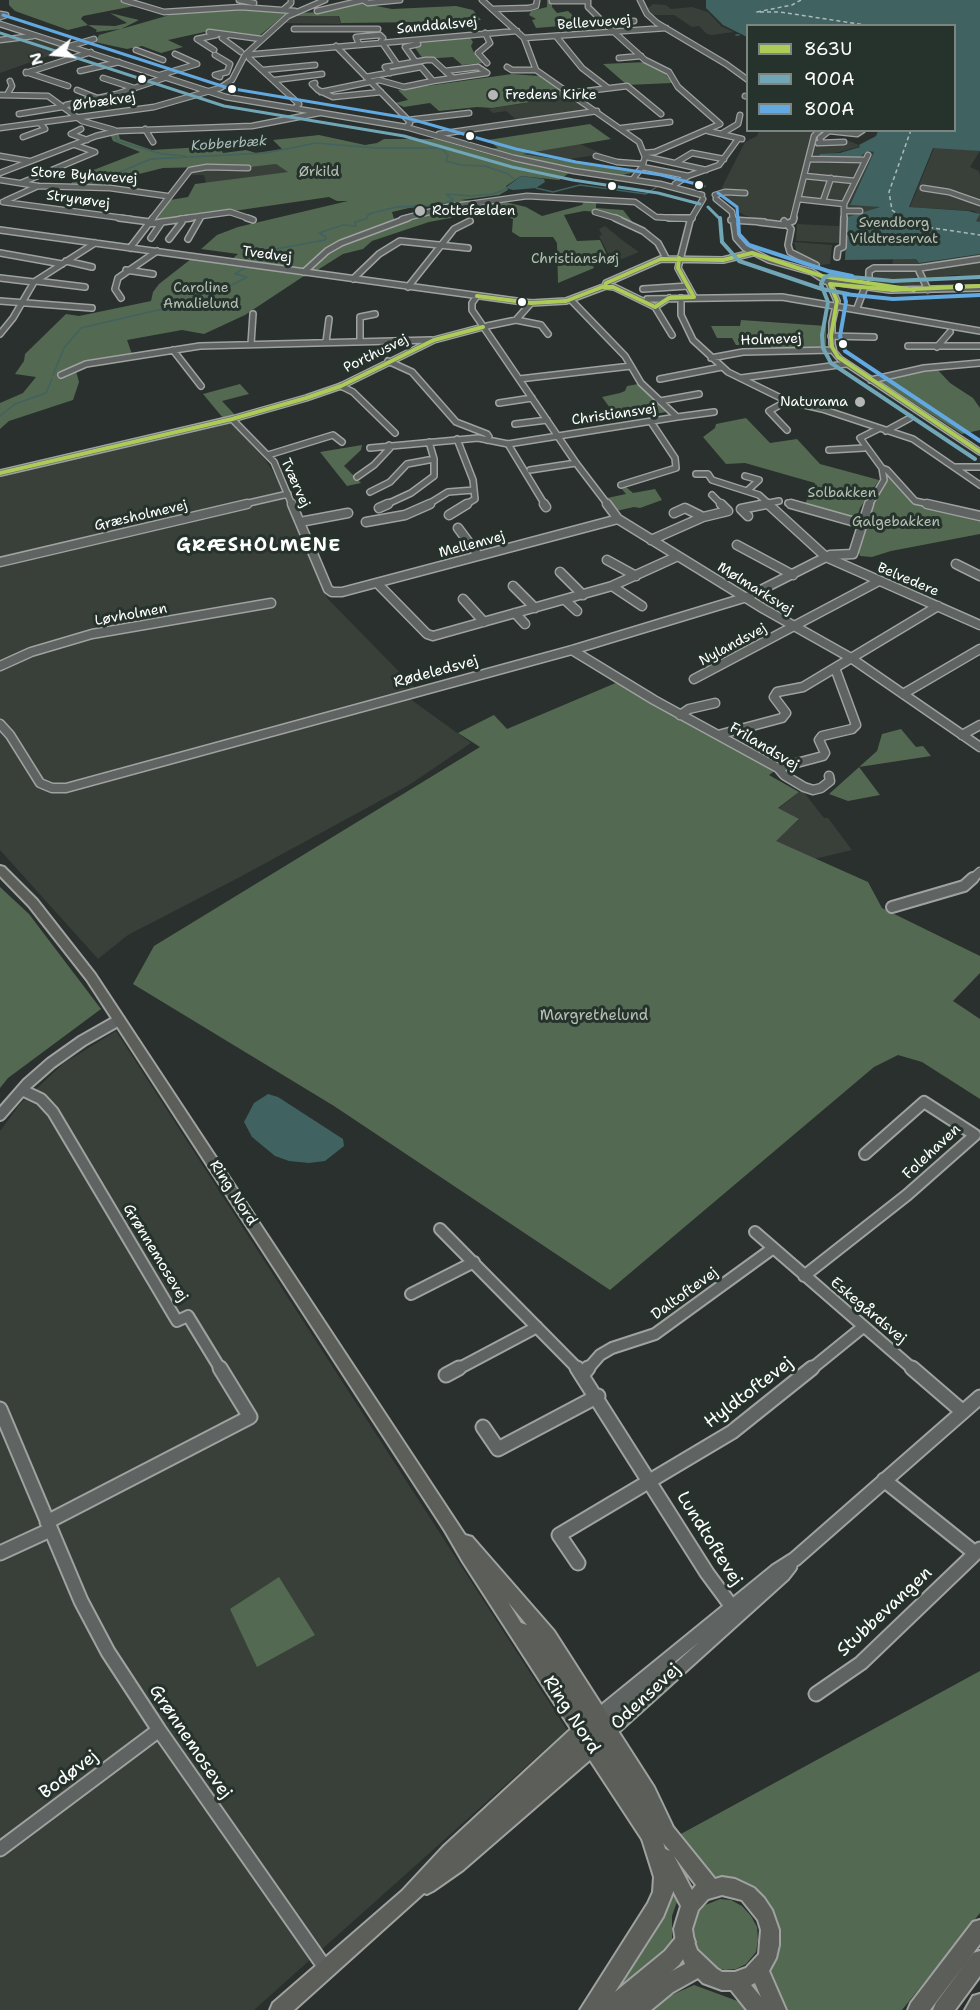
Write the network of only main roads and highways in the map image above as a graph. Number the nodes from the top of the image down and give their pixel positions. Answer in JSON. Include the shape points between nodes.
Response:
{"nodes":[{"id":1,"x":0,"y":870,"type":"edge"},
{"id":2,"x":452,"y":1526,"type":"junction"},
{"id":3,"x":595,"y":1731,"type":"junction"},
{"id":4,"x":660,"y":1836,"type":"junction"},
{"id":5,"x":710,"y":1888,"type":"junction"},
{"id":6,"x":408,"y":1897,"type":"junction"},
{"id":7,"x":690,"y":1905,"type":"junction"},
{"id":8,"x":980,"y":1929,"type":"edge"},
{"id":9,"x":685,"y":1942,"type":"junction"},
{"id":10,"x":980,"y":1960,"type":"edge"},
{"id":11,"x":699,"y":1967,"type":"junction"},
{"id":12,"x":759,"y":1969,"type":"junction"},
{"id":13,"x":735,"y":1981,"type":"junction"},
{"id":14,"x":980,"y":2003,"type":"edge"},
{"id":15,"x":280,"y":2010,"type":"edge"},
{"id":16,"x":591,"y":2010,"type":"edge"},
{"id":17,"x":612,"y":2010,"type":"edge"},
{"id":18,"x":636,"y":2010,"type":"edge"},
{"id":19,"x":760,"y":2010,"type":"edge"},
{"id":20,"x":777,"y":2010,"type":"edge"},
{"id":21,"x":918,"y":2010,"type":"edge"},
{"id":22,"x":943,"y":2010,"type":"edge"},
{"id":23,"x":975,"y":2010,"type":"edge"}],
"edges":[{"from":1,"to":2,"type":"main road","name":"Ring Nord","via":[[91,976]]},
{"from":2,"to":3,"type":"main road","name":"Ring Nord","via":[[510,1620]]},
{"from":2,"to":3,"type":"main road","name":"Ring Nord","via":[[548,1637]]},
{"from":3,"to":4,"type":"main road","name":"Ring Nord"},
{"from":3,"to":6,"type":"main road","name":"Odensevej","via":[[449,1853]]},
{"from":3,"to":6,"type":"main road","name":"Odensevej","via":[[496,1830],[457,1864]]},
{"from":4,"to":5,"type":"main road","name":"Ring Nord"},
{"from":4,"to":7,"type":"main road","name":"Ring Nord"},
{"from":4,"to":16,"type":"highway","via":[[664,1877],[656,1910]]},
{"from":5,"to":7,"type":"main road"},
{"from":5,"to":12,"type":"main road","via":[[735,1888],[753,1899],[766,1916],[770,1945]]},
{"from":6,"to":15,"type":"main road","name":"Odensevej"},
{"from":7,"to":9,"type":"main road","via":[[683,1929]]},
{"from":8,"to":21,"type":"main road"},
{"from":9,"to":11,"type":"main road"},
{"from":9,"to":17,"type":"highway"},
{"from":10,"to":22,"type":"main road"},
{"from":11,"to":13,"type":"main road","via":[[722,1981]]},
{"from":11,"to":18,"type":"main road","via":[[666,1985]]},
{"from":12,"to":13,"type":"main road"},
{"from":12,"to":20,"type":"main road"},
{"from":13,"to":19,"type":"main road"},
{"from":14,"to":23,"type":"main road"}]}
